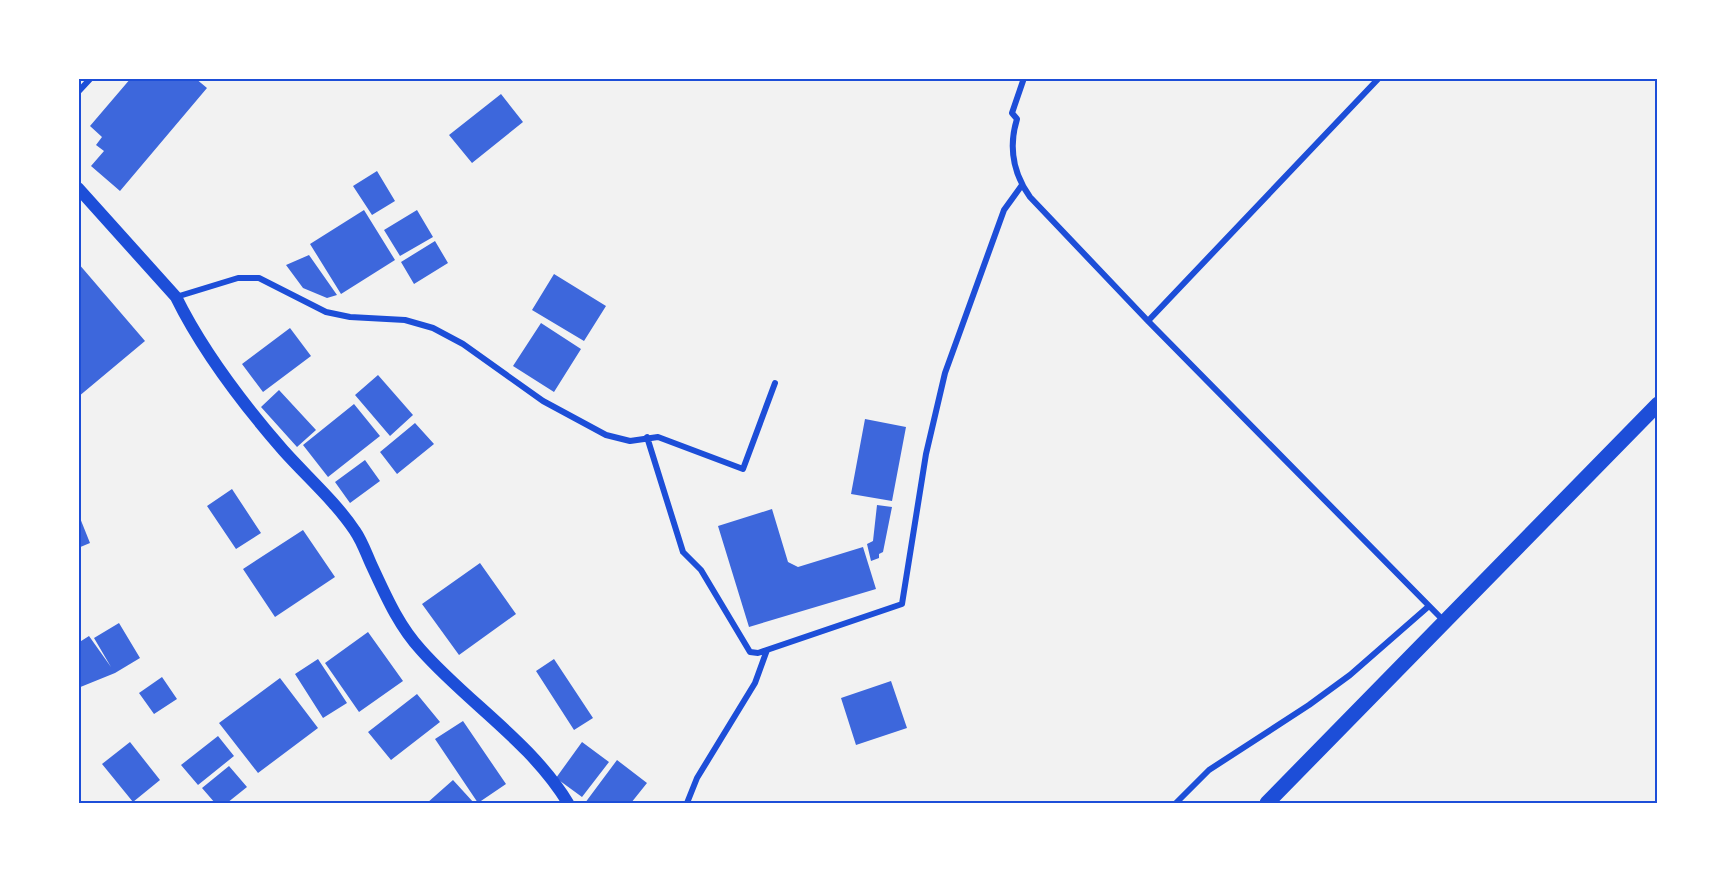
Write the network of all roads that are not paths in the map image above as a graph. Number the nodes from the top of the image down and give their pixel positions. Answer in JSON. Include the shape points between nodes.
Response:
{"nodes":[{"id":1,"x":91,"y":78,"type":"edge"},
{"id":2,"x":1024,"y":78,"type":"edge"},
{"id":3,"x":1379,"y":78,"type":"edge"},
{"id":4,"x":78,"y":92,"type":"edge"},
{"id":5,"x":1022,"y":185,"type":"junction"},
{"id":6,"x":78,"y":188,"type":"edge"},
{"id":7,"x":176,"y":297,"type":"junction"},
{"id":8,"x":1148,"y":321,"type":"junction"},
{"id":9,"x":775,"y":383,"type":"dead end"},
{"id":10,"x":1658,"y":404,"type":"edge"},
{"id":11,"x":647,"y":438,"type":"junction"},
{"id":12,"x":1429,"y":606,"type":"junction"},
{"id":13,"x":1445,"y":622,"type":"junction"},
{"id":14,"x":767,"y":650,"type":"junction"},
{"id":15,"x":568,"y":803,"type":"edge"},
{"id":16,"x":687,"y":803,"type":"edge"},
{"id":17,"x":1176,"y":803,"type":"edge"},
{"id":18,"x":1267,"y":803,"type":"edge"}],
"edges":[{"from":1,"to":4,"type":"street"},
{"from":2,"to":5,"type":"street","via":[[1012,113],[1017,119],[1011,139]]},
{"from":3,"to":8,"type":"street"},
{"from":5,"to":8,"type":"street"},
{"from":5,"to":14,"type":"street","via":[[1004,210],[945,373],[926,454],[902,604]]},
{"from":6,"to":7,"type":"main road"},
{"from":7,"to":11,"type":"street","via":[[238,278],[259,278],[326,312],[405,320],[433,328],[575,420],[630,441]]},
{"from":7,"to":15,"type":"main road","via":[[227,378],[357,533],[391,607],[418,647],[519,744]]},
{"from":8,"to":12,"type":"street"},
{"from":9,"to":11,"type":"street","via":[[743,469],[658,437]]},
{"from":10,"to":13,"type":"main road"},
{"from":11,"to":14,"type":"street","via":[[683,552],[701,570],[750,652]]},
{"from":12,"to":13,"type":"street"},
{"from":12,"to":17,"type":"street","via":[[1350,675],[1209,770]]},
{"from":13,"to":18,"type":"main road"},
{"from":14,"to":16,"type":"street","via":[[754,683],[697,778]]}]}
